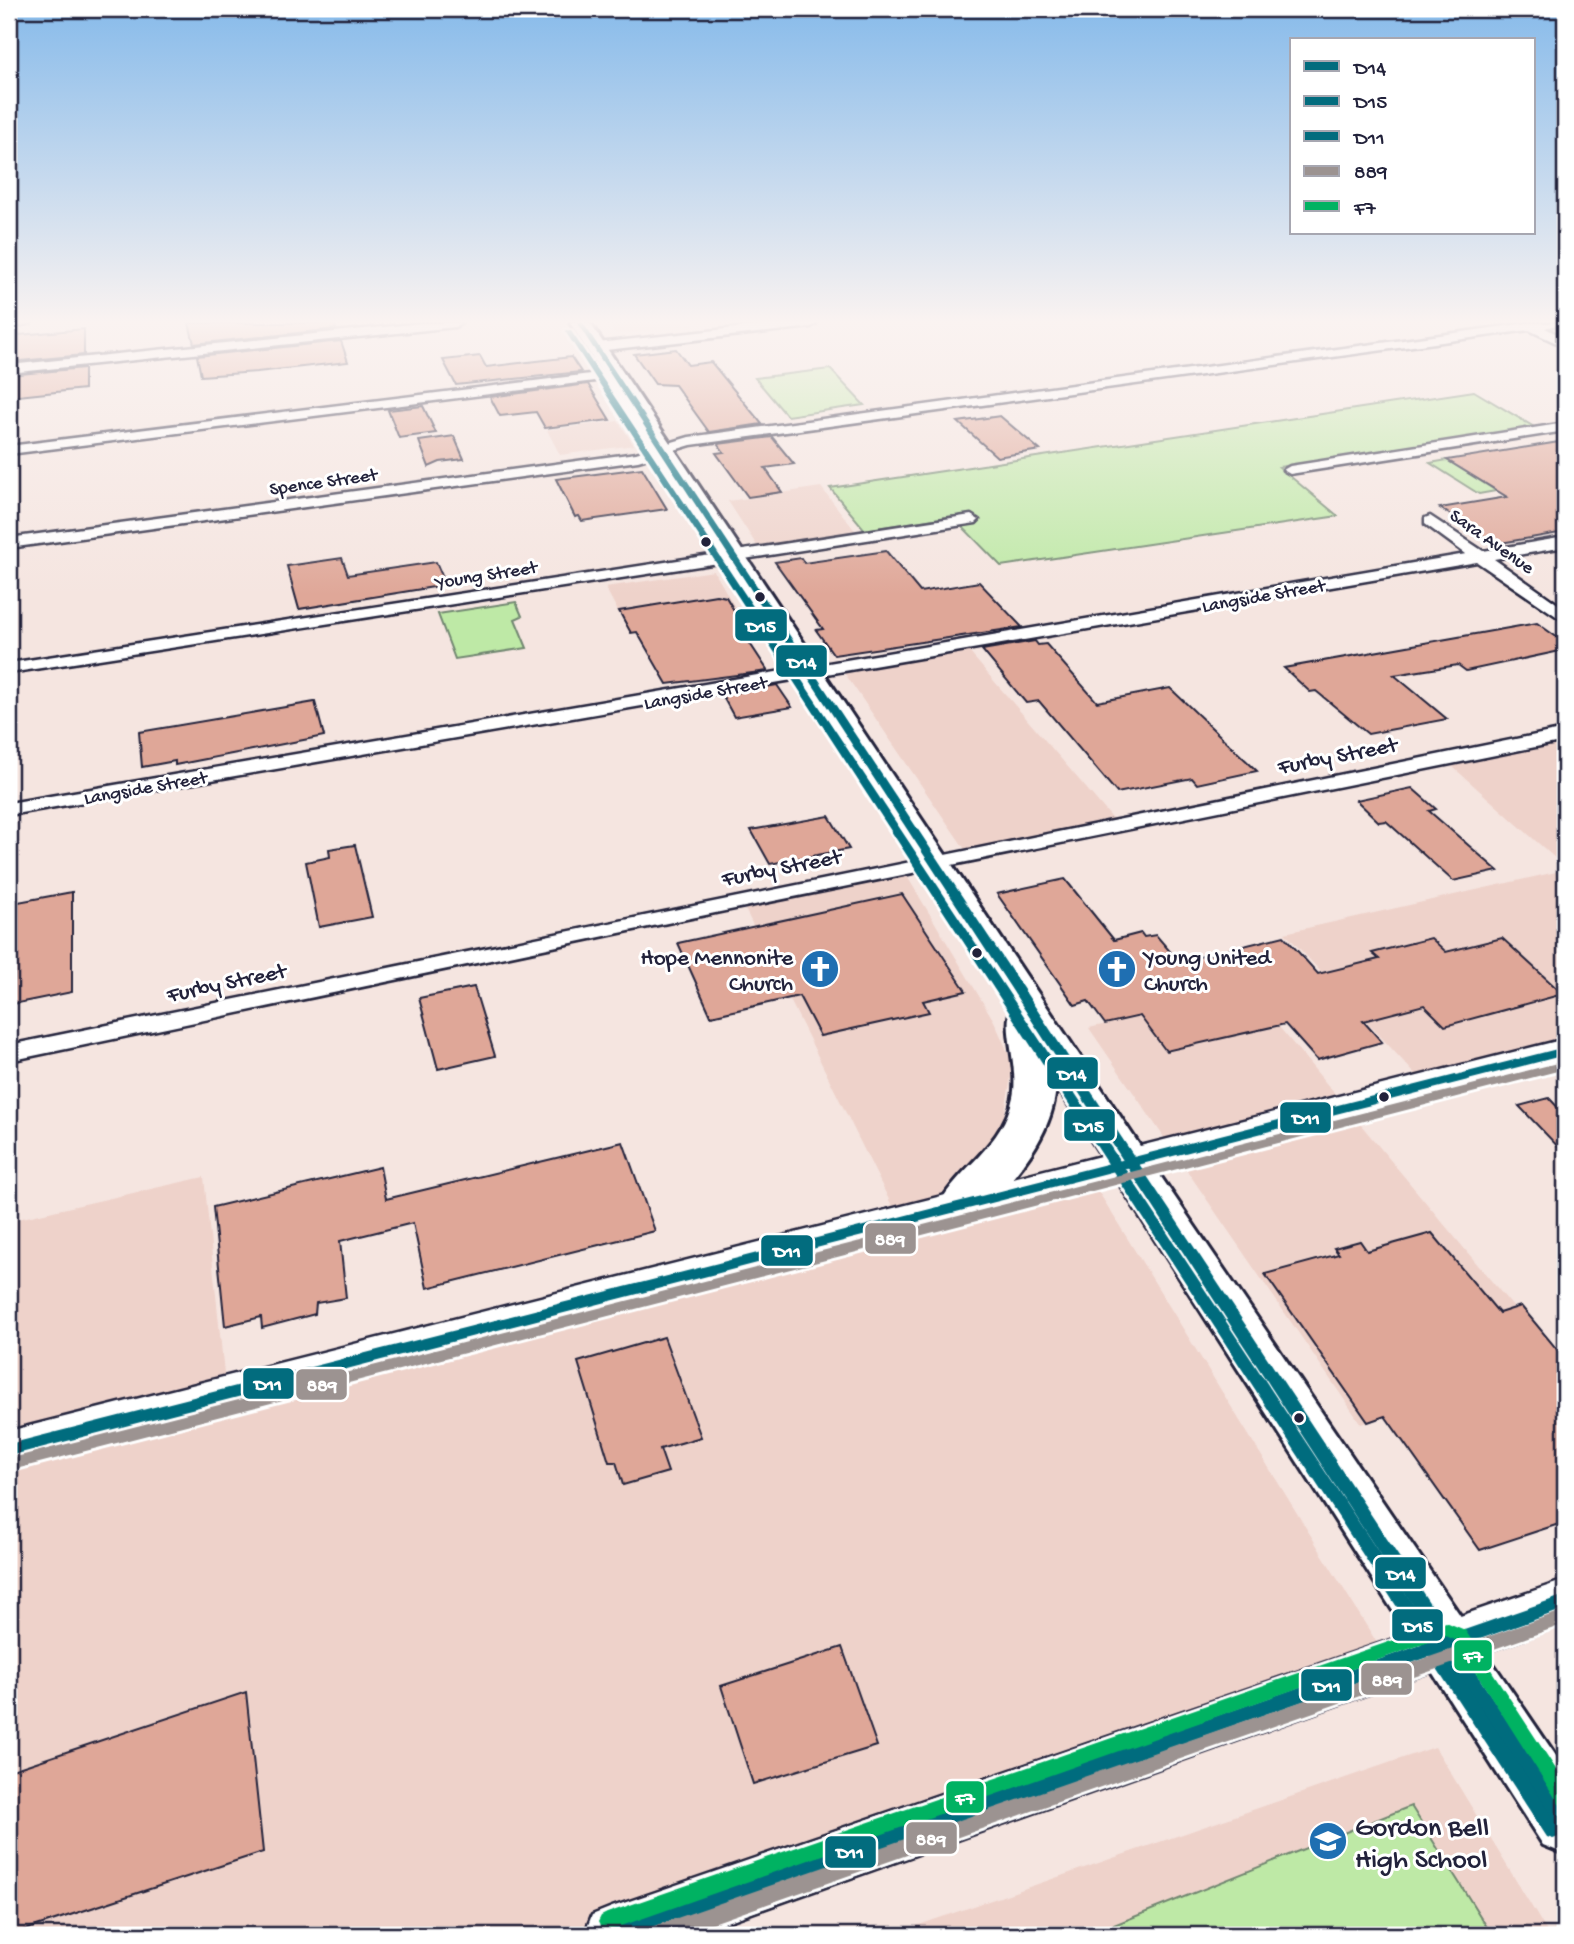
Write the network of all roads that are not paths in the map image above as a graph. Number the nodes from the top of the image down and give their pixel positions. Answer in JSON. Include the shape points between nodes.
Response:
{"nodes":[{"id":1,"x":302,"y":414,"type":"edge"},
{"id":2,"x":639,"y":414,"type":"edge"},
{"id":3,"x":890,"y":414,"type":"edge"},
{"id":4,"x":1565,"y":427,"type":"edge"},
{"id":5,"x":662,"y":449,"type":"junction"},
{"id":6,"x":9,"y":450,"type":"edge"},
{"id":7,"x":1290,"y":470,"type":"dead end"},
{"id":8,"x":971,"y":520,"type":"dead end"},
{"id":9,"x":1430,"y":521,"type":"dead end"},
{"id":10,"x":1565,"y":542,"type":"edge"},
{"id":11,"x":9,"y":543,"type":"edge"},
{"id":12,"x":733,"y":556,"type":"junction"},
{"id":13,"x":1480,"y":557,"type":"junction"},
{"id":14,"x":1565,"y":617,"type":"edge"},
{"id":15,"x":9,"y":668,"type":"edge"},
{"id":16,"x":812,"y":673,"type":"junction"},
{"id":17,"x":1565,"y":735,"type":"edge"},
{"id":18,"x":9,"y":809,"type":"edge"},
{"id":19,"x":933,"y":862,"type":"junction"},
{"id":20,"x":1027,"y":1006,"type":"junction"},
{"id":21,"x":1565,"y":1051,"type":"edge"},
{"id":22,"x":9,"y":1053,"type":"edge"},
{"id":23,"x":1129,"y":1163,"type":"junction"},
{"id":24,"x":960,"y":1206,"type":"junction"},
{"id":25,"x":9,"y":1450,"type":"edge"},
{"id":26,"x":1565,"y":1602,"type":"edge"},
{"id":27,"x":1448,"y":1643,"type":"junction"},
{"id":28,"x":1565,"y":1823,"type":"edge"},
{"id":29,"x":612,"y":1935,"type":"edge"}],
"edges":[{"from":1,"to":6,"type":"street"},
{"from":2,"to":5,"type":"highway"},
{"from":3,"to":5,"type":"street","name":"Spence Street"},
{"from":4,"to":7,"type":"street"},
{"from":5,"to":11,"type":"street","name":"Spence Street","via":[[638,457]]},
{"from":5,"to":12,"type":"highway"},
{"from":8,"to":12,"type":"street","name":"Young Street"},
{"from":9,"to":13,"type":"street","name":"Sara Avenue"},
{"from":10,"to":13,"type":"street","name":"Langside Street"},
{"from":12,"to":15,"type":"street","name":"Young Street"},
{"from":12,"to":16,"type":"highway"},
{"from":13,"to":14,"type":"street","name":"Sara Avenue"},
{"from":13,"to":16,"type":"street","name":"Langside Street"},
{"from":16,"to":18,"type":"street","name":"Langside Street"},
{"from":16,"to":19,"type":"highway"},
{"from":17,"to":19,"type":"street","name":"Furby Street"},
{"from":19,"to":20,"type":"highway"},
{"from":19,"to":22,"type":"street","name":"Furby Street"},
{"from":20,"to":23,"type":"highway"},
{"from":20,"to":24,"type":"highway","via":[[1036,1076],[1028,1119],[1005,1160]]},
{"from":21,"to":23,"type":"main road"},
{"from":23,"to":24,"type":"main road"},
{"from":23,"to":27,"type":"highway"},
{"from":24,"to":25,"type":"main road"},
{"from":26,"to":27,"type":"main road"},
{"from":27,"to":28,"type":"highway"},
{"from":27,"to":29,"type":"main road"}]}
